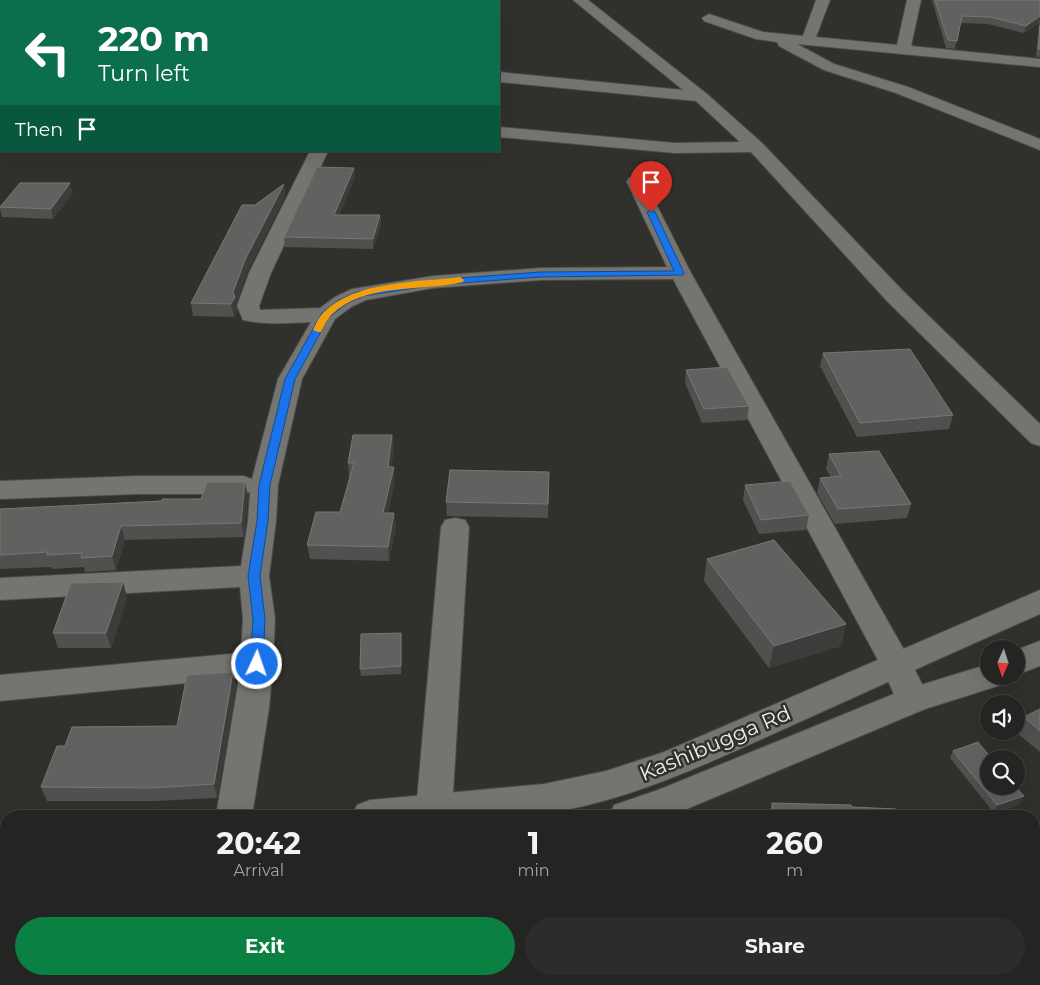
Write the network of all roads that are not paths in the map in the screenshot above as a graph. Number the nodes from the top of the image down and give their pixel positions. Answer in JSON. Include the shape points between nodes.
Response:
{"nodes":[{"id":1,"x":580,"y":0,"type":"edge"},
{"id":2,"x":823,"y":0,"type":"edge"},
{"id":3,"x":914,"y":0,"type":"edge"},
{"id":4,"x":709,"y":18,"type":"dead end"},
{"id":5,"x":777,"y":38,"type":"junction"},
{"id":6,"x":808,"y":41,"type":"junction"},
{"id":7,"x":903,"y":50,"type":"junction"},
{"id":8,"x":1040,"y":63,"type":"edge"},
{"id":9,"x":500,"y":77,"type":"edge"},
{"id":10,"x":701,"y":97,"type":"junction"},
{"id":11,"x":500,"y":132,"type":"edge"},
{"id":12,"x":1040,"y":145,"type":"edge"},
{"id":13,"x":756,"y":147,"type":"junction"},
{"id":14,"x":318,"y":152,"type":"edge"},
{"id":15,"x":636,"y":182,"type":"dead end"},
{"id":16,"x":680,"y":273,"type":"junction"},
{"id":17,"x":326,"y":315,"type":"junction"},
{"id":18,"x":1040,"y":438,"type":"edge"},
{"id":19,"x":264,"y":485,"type":"junction"},
{"id":20,"x":0,"y":490,"type":"edge"},
{"id":21,"x":455,"y":527,"type":"dead end"},
{"id":22,"x":254,"y":576,"type":"junction"},
{"id":23,"x":0,"y":589,"type":"edge"},
{"id":24,"x":1040,"y":601,"type":"edge"},
{"id":25,"x":1040,"y":653,"type":"edge"},
{"id":26,"x":1025,"y":659,"type":"edge"},
{"id":27,"x":257,"y":664,"type":"junction"},
{"id":28,"x":896,"y":664,"type":"junction"},
{"id":29,"x":980,"y":679,"type":"edge"},
{"id":30,"x":0,"y":688,"type":"edge"},
{"id":31,"x":913,"y":700,"type":"junction"},
{"id":32,"x":235,"y":810,"type":"edge"},
{"id":33,"x":434,"y":810,"type":"edge"},
{"id":34,"x":443,"y":810,"type":"edge"},
{"id":35,"x":644,"y":810,"type":"edge"}],
"edges":[{"from":1,"to":10,"type":"street"},
{"from":2,"to":6,"type":"street"},
{"from":3,"to":7,"type":"street"},
{"from":4,"to":5,"type":"street","via":[[761,36]]},
{"from":5,"to":6,"type":"street"},
{"from":5,"to":12,"type":"street","via":[[829,67],[902,90]]},
{"from":6,"to":7,"type":"street"},
{"from":7,"to":8,"type":"street"},
{"from":9,"to":10,"type":"street"},
{"from":10,"to":13,"type":"street"},
{"from":11,"to":13,"type":"street","via":[[675,148]]},
{"from":13,"to":18,"type":"street","via":[[895,296]]},
{"from":14,"to":17,"type":"street","via":[[260,273],[248,306],[251,315],[264,317]]},
{"from":15,"to":16,"type":"street"},
{"from":16,"to":17,"type":"street","via":[[540,274],[434,282],[360,294],[342,302]]},
{"from":16,"to":28,"type":"street"},
{"from":17,"to":19,"type":"street","via":[[290,379]]},
{"from":19,"to":20,"type":"street"},
{"from":19,"to":22,"type":"street"},
{"from":21,"to":33,"type":"street"},
{"from":22,"to":23,"type":"street"},
{"from":22,"to":27,"type":"street","via":[[259,619]]},
{"from":24,"to":28,"type":"street","name":"Kashibugga Rd"},
{"from":25,"to":26,"type":"street"},
{"from":27,"to":30,"type":"street"},
{"from":27,"to":32,"type":"street"},
{"from":28,"to":31,"type":"street"},
{"from":28,"to":34,"type":"street","name":"Kashibugga Rd","via":[[676,762],[606,786],[544,799]]},
{"from":29,"to":31,"type":"street","name":"Kashibugga Rd"},
{"from":31,"to":35,"type":"street","name":"Kashibugga Rd"}]}
